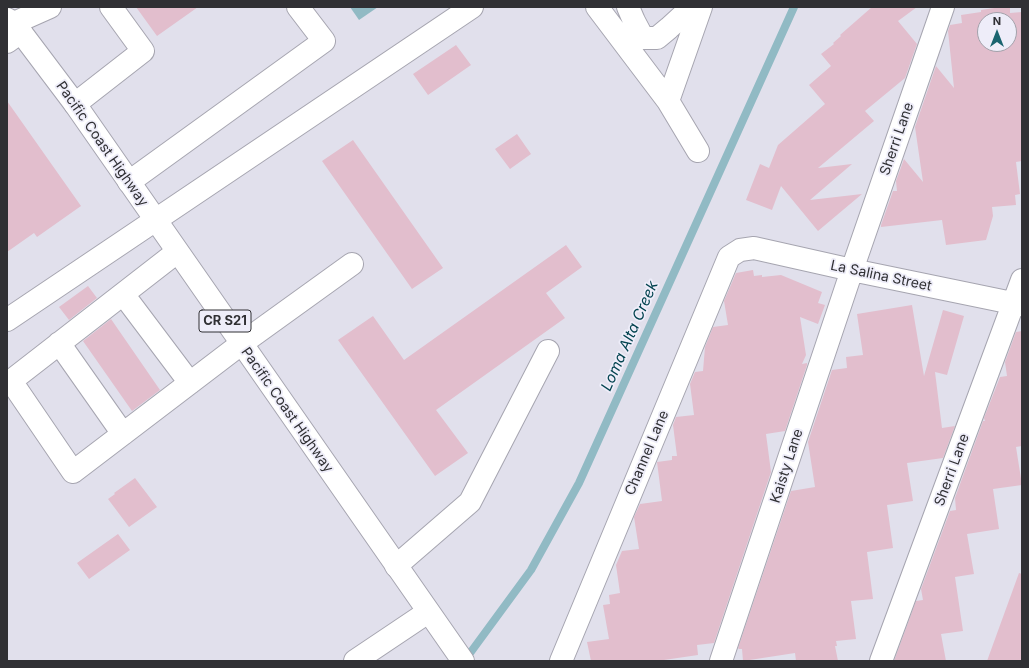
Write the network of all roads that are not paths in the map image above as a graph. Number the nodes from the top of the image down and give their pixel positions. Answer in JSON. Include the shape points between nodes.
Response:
{"nodes":[{"id":1,"x":50,"y":7,"type":"edge"},
{"id":2,"x":112,"y":7,"type":"edge"},
{"id":3,"x":298,"y":7,"type":"edge"},
{"id":4,"x":472,"y":7,"type":"edge"},
{"id":5,"x":597,"y":7,"type":"edge"},
{"id":6,"x":628,"y":7,"type":"edge"},
{"id":7,"x":692,"y":7,"type":"edge"},
{"id":8,"x":701,"y":7,"type":"edge"},
{"id":9,"x":943,"y":7,"type":"edge"},
{"id":10,"x":12,"y":25,"type":"edge"},
{"id":11,"x":668,"y":101,"type":"junction"},
{"id":12,"x":75,"y":104,"type":"junction"},
{"id":13,"x":698,"y":150,"type":"dead end"},
{"id":14,"x":129,"y":182,"type":"junction"},
{"id":15,"x":155,"y":220,"type":"junction"},
{"id":16,"x":740,"y":250,"type":"joint"},
{"id":17,"x":177,"y":252,"type":"junction"},
{"id":18,"x":352,"y":264,"type":"dead end"},
{"id":19,"x":852,"y":270,"type":"junction"},
{"id":20,"x":1022,"y":280,"type":"edge"},
{"id":21,"x":123,"y":294,"type":"junction"},
{"id":22,"x":1018,"y":304,"type":"edge"},
{"id":23,"x":7,"y":320,"type":"edge"},
{"id":24,"x":59,"y":344,"type":"junction"},
{"id":25,"x":241,"y":344,"type":"junction"},
{"id":26,"x":548,"y":351,"type":"dead end"},
{"id":27,"x":9,"y":383,"type":"edge"},
{"id":28,"x":190,"y":383,"type":"junction"},
{"id":29,"x":123,"y":434,"type":"junction"},
{"id":30,"x":396,"y":566,"type":"junction"},
{"id":31,"x":431,"y":616,"type":"junction"},
{"id":32,"x":355,"y":661,"type":"edge"},
{"id":33,"x":463,"y":661,"type":"edge"},
{"id":34,"x":560,"y":661,"type":"edge"},
{"id":35,"x":721,"y":661,"type":"edge"},
{"id":36,"x":881,"y":661,"type":"edge"}],
"edges":[{"from":1,"to":10,"type":"street"},
{"from":2,"to":12,"type":"street","via":[[143,52]]},
{"from":3,"to":14,"type":"street","via":[[324,42]]},
{"from":4,"to":15,"type":"street"},
{"from":5,"to":11,"type":"street"},
{"from":6,"to":7,"type":"street","via":[[643,38],[657,38]]},
{"from":8,"to":11,"type":"street"},
{"from":9,"to":19,"type":"street","name":"Sherri Lane"},
{"from":10,"to":12,"type":"street","name":"Pacific Coast Highway","number":"CR S21"},
{"from":11,"to":13,"type":"street"},
{"from":12,"to":14,"type":"street","name":"Pacific Coast Highway","number":"CR S21"},
{"from":14,"to":15,"type":"street","name":"Pacific Coast Highway","number":"CR S21"},
{"from":15,"to":17,"type":"street","name":"Pacific Coast Highway","number":"CR S21"},
{"from":15,"to":23,"type":"street"},
{"from":16,"to":19,"type":"street","name":"La Salina Street","via":[[754,248]]},
{"from":16,"to":34,"type":"street","name":"Channel Lane","via":[[729,257]]},
{"from":17,"to":21,"type":"street"},
{"from":17,"to":25,"type":"street","name":"Pacific Coast Highway","number":"CR S21"},
{"from":18,"to":25,"type":"street"},
{"from":19,"to":22,"type":"street","name":"La Salina Street"},
{"from":19,"to":35,"type":"street","name":"Kaisty Lane"},
{"from":20,"to":22,"type":"street","name":"Sherri Lane"},
{"from":21,"to":24,"type":"street"},
{"from":21,"to":28,"type":"street"},
{"from":22,"to":36,"type":"street","name":"Sherri Lane"},
{"from":24,"to":27,"type":"street"},
{"from":24,"to":29,"type":"street"},
{"from":25,"to":28,"type":"street"},
{"from":25,"to":30,"type":"street","name":"Pacific Coast Highway","number":"CR S21"},
{"from":26,"to":30,"type":"street","via":[[470,502]]},
{"from":27,"to":29,"type":"street","via":[[73,472]]},
{"from":28,"to":29,"type":"street"},
{"from":30,"to":31,"type":"street","name":"Pacific Coast Highway","number":"CR S21"},
{"from":31,"to":32,"type":"street"},
{"from":31,"to":33,"type":"street","name":"Pacific Coast Highway","number":"CR S21"}]}
